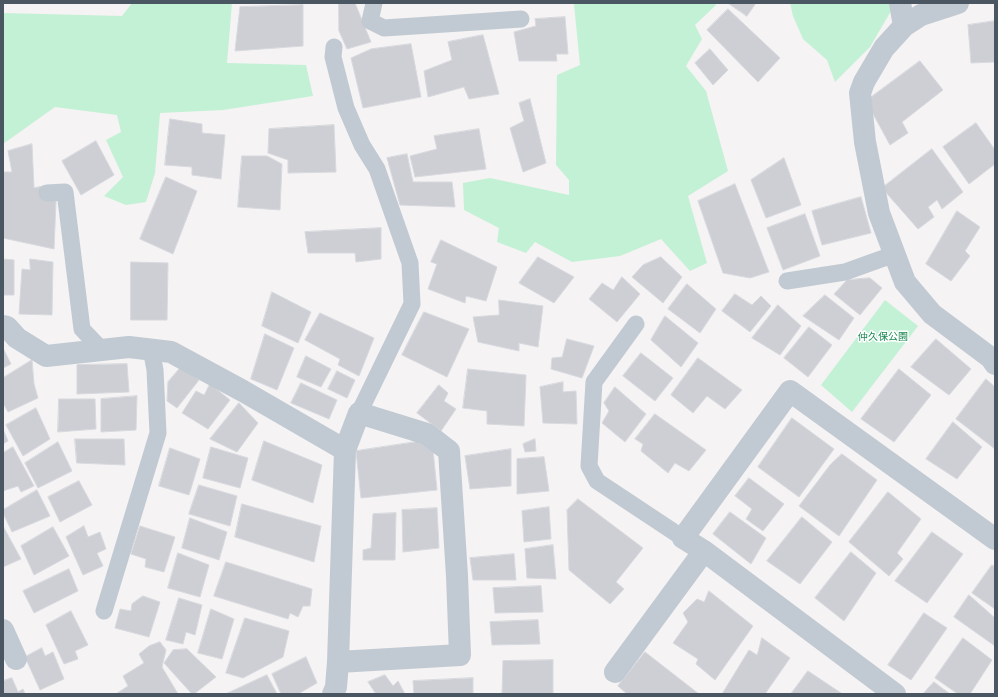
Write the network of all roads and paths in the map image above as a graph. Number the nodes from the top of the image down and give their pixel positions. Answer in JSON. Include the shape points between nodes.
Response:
{"nodes":[{"id":1,"x":374,"y":3,"type":"edge"},
{"id":2,"x":900,"y":3,"type":"edge"},
{"id":3,"x":958,"y":3,"type":"edge"},
{"id":4,"x":521,"y":19,"type":"dead end"},
{"id":5,"x":904,"y":26,"type":"junction"},
{"id":6,"x":334,"y":46,"type":"dead end"},
{"id":7,"x":47,"y":193,"type":"dead end"},
{"id":8,"x":895,"y":254,"type":"junction"},
{"id":9,"x":786,"y":281,"type":"dead end"},
{"id":10,"x":636,"y":324,"type":"dead end"},
{"id":11,"x":3,"y":326,"type":"edge"},
{"id":12,"x":101,"y":349,"type":"junction"},
{"id":13,"x":151,"y":349,"type":"junction"},
{"id":14,"x":995,"y":364,"type":"edge"},
{"id":15,"x":359,"y":413,"type":"junction"},
{"id":16,"x":345,"y":450,"type":"junction"},
{"id":17,"x":683,"y":538,"type":"junction"},
{"id":18,"x":995,"y":539,"type":"edge"},
{"id":19,"x":704,"y":551,"type":"junction"},
{"id":20,"x":104,"y":611,"type":"dead end"},
{"id":21,"x":3,"y":630,"type":"edge"},
{"id":22,"x":16,"y":659,"type":"dead end"},
{"id":23,"x":338,"y":662,"type":"junction"},
{"id":24,"x":615,"y":672,"type":"dead end"},
{"id":25,"x":333,"y":694,"type":"edge"},
{"id":26,"x":895,"y":694,"type":"edge"}],
"edges":[{"from":1,"to":4,"type":"lane","via":[[370,21],[384,28]]},
{"from":2,"to":5,"type":"street"},
{"from":3,"to":5,"type":"street","via":[[921,15]]},
{"from":5,"to":8,"type":"street","via":[[884,48],[860,93],[865,142],[879,213]]},
{"from":6,"to":15,"type":"lane","via":[[333,57],[346,108],[362,145],[377,169],[410,263],[412,304]]},
{"from":7,"to":12,"type":"lane","via":[[65,192],[82,329]]},
{"from":8,"to":9,"type":"lane","via":[[845,272]]},
{"from":8,"to":14,"type":"street","via":[[905,282],[932,314],[991,358]]},
{"from":10,"to":17,"type":"lane","via":[[594,382],[589,466],[597,481]]},
{"from":11,"to":12,"type":"street","via":[[46,356]]},
{"from":12,"to":13,"type":"street"},
{"from":13,"to":16,"type":"street","via":[[171,352],[243,390]]},
{"from":13,"to":20,"type":"lane","via":[[155,370],[158,433]]},
{"from":15,"to":16,"type":"street"},
{"from":15,"to":23,"type":"street","via":[[427,434],[449,451],[460,655]]},
{"from":16,"to":23,"type":"street"},
{"from":17,"to":18,"type":"street","via":[[790,391]]},
{"from":17,"to":19,"type":"street"},
{"from":19,"to":24,"type":"street"},
{"from":19,"to":26,"type":"street"},
{"from":21,"to":22,"type":"street"},
{"from":23,"to":25,"type":"street"}]}
